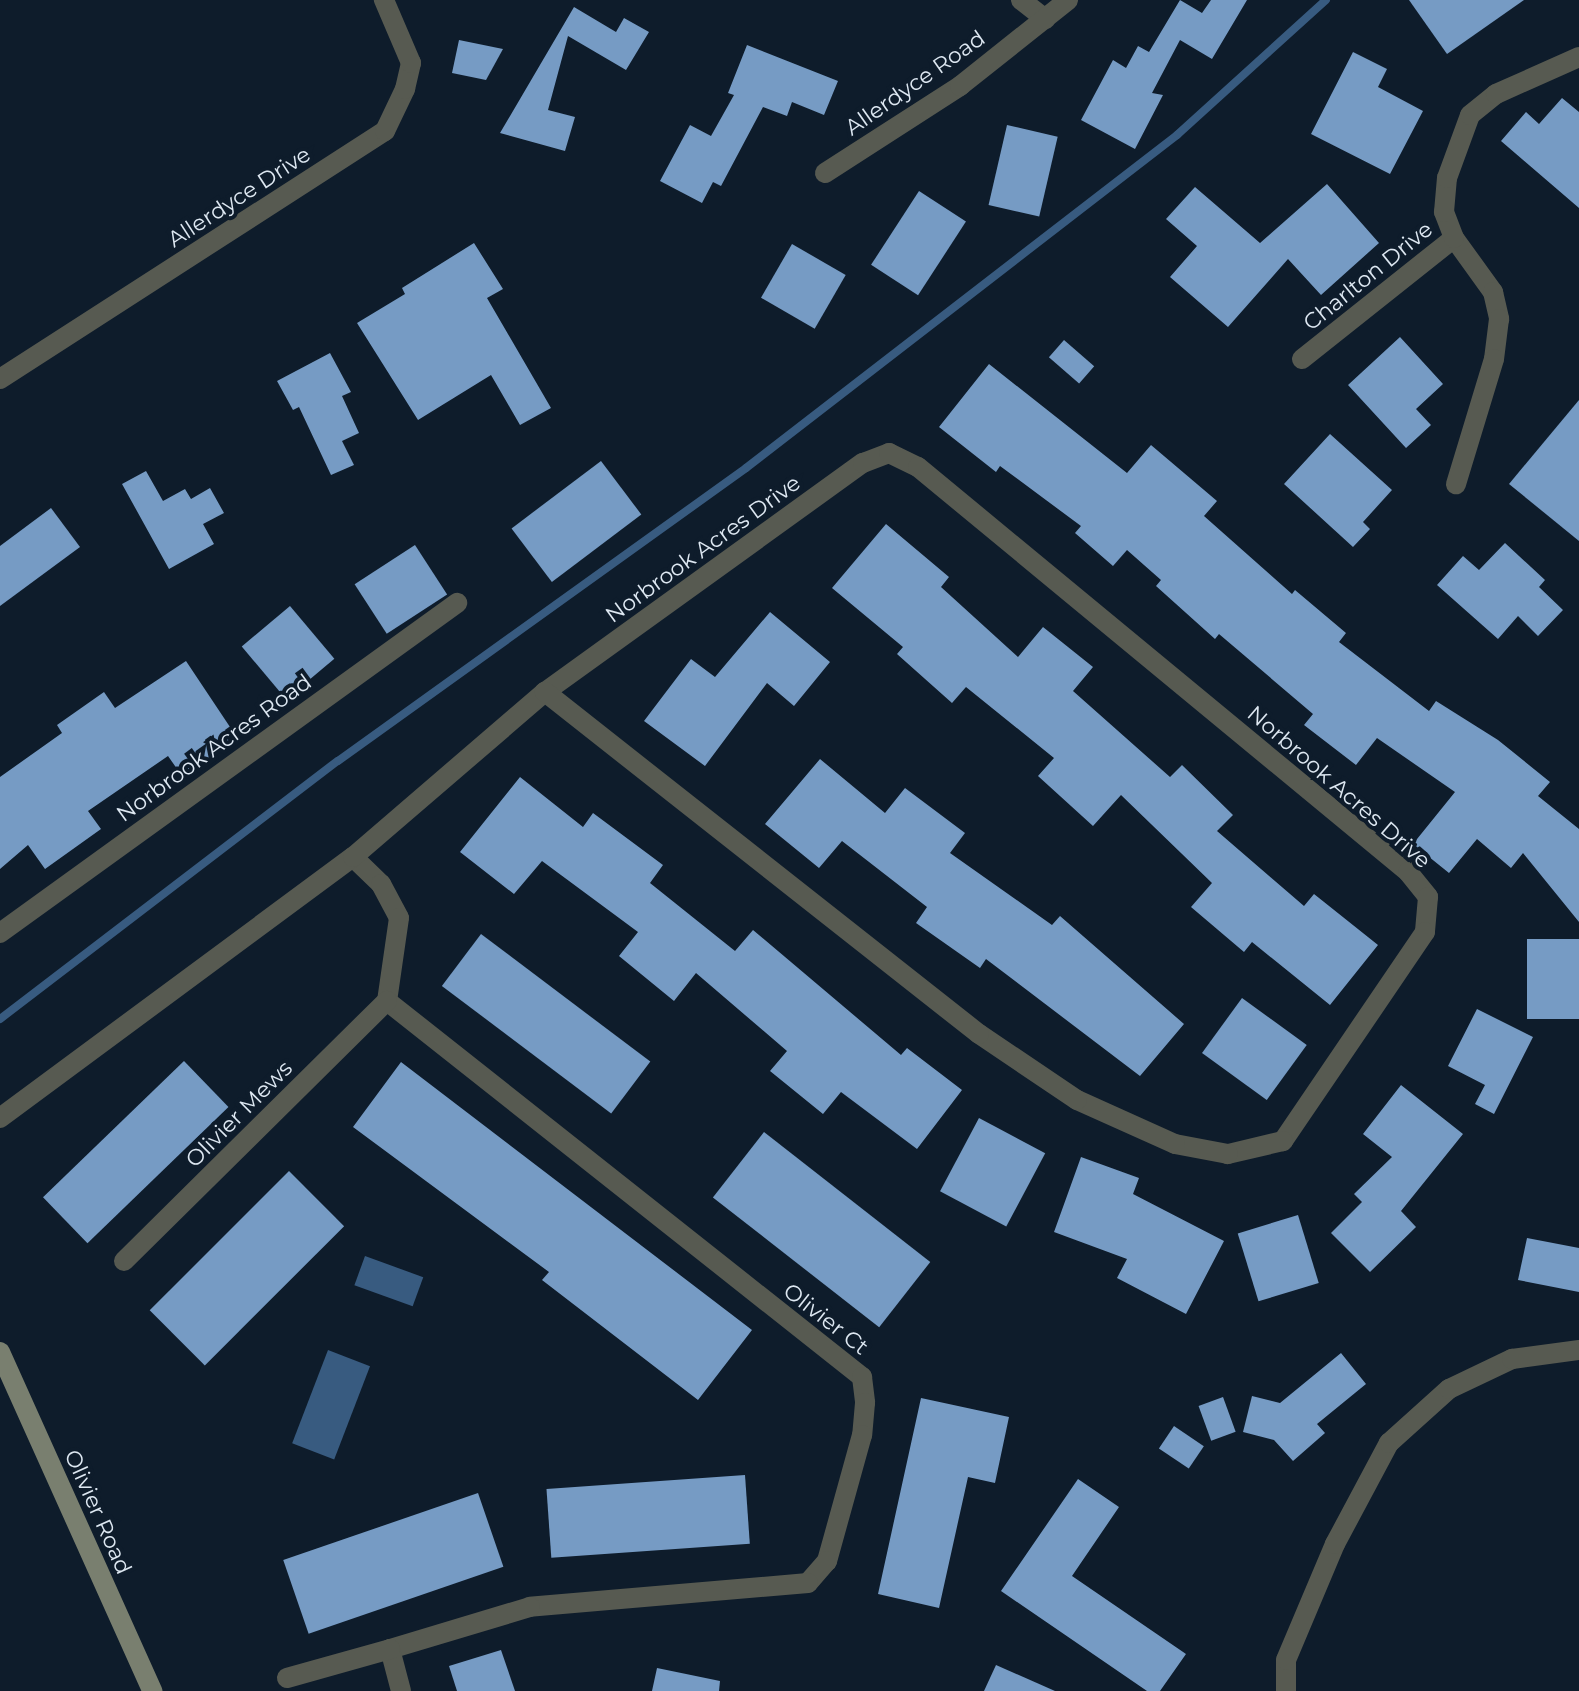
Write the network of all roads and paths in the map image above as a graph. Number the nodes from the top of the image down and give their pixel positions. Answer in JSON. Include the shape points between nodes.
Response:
{"nodes":[{"id":1,"x":384,"y":0,"type":"edge"},
{"id":2,"x":1021,"y":0,"type":"edge"},
{"id":3,"x":1068,"y":0,"type":"edge"},
{"id":4,"x":1045,"y":19,"type":"junction"},
{"id":5,"x":1579,"y":57,"type":"edge"},
{"id":6,"x":825,"y":173,"type":"dead end"},
{"id":7,"x":1454,"y":238,"type":"junction"},
{"id":8,"x":1302,"y":359,"type":"dead end"},
{"id":9,"x":0,"y":379,"type":"edge"},
{"id":10,"x":1456,"y":484,"type":"dead end"},
{"id":11,"x":457,"y":603,"type":"dead end"},
{"id":12,"x":545,"y":692,"type":"junction"},
{"id":13,"x":353,"y":857,"type":"junction"},
{"id":14,"x":0,"y":933,"type":"edge"},
{"id":15,"x":387,"y":1001,"type":"junction"},
{"id":16,"x":0,"y":1118,"type":"edge"},
{"id":17,"x":124,"y":1261,"type":"dead end"},
{"id":18,"x":1579,"y":1350,"type":"edge"},
{"id":19,"x":0,"y":1352,"type":"edge"},
{"id":20,"x":390,"y":1649,"type":"junction"},
{"id":21,"x":287,"y":1678,"type":"dead end"},
{"id":22,"x":152,"y":1691,"type":"edge"},
{"id":23,"x":401,"y":1691,"type":"edge"},
{"id":24,"x":1286,"y":1691,"type":"edge"}],
"edges":[{"from":1,"to":9,"type":"street","name":"Allerdyce Drive","via":[[411,63],[385,131]]},
{"from":2,"to":4,"type":"street"},
{"from":3,"to":4,"type":"street","name":"Allerdyce Road"},
{"from":4,"to":6,"type":"street","name":"Allerdyce Road","via":[[960,86]]},
{"from":5,"to":7,"type":"street","name":"Charlton Drive","via":[[1496,94],[1470,115],[1447,178],[1444,212]]},
{"from":7,"to":8,"type":"street","name":"Charlton Drive"},
{"from":7,"to":10,"type":"street","via":[[1493,292],[1499,319],[1494,359]]},
{"from":11,"to":14,"type":"street","name":"Norbrook Acres Road"},
{"from":12,"to":12,"type":"street","name":"Norbrook Acres Drive","via":[[863,463],[889,453],[918,467],[1408,872],[1428,897],[1425,932],[1283,1141],[1228,1154],[1175,1144],[1077,1100],[979,1034]]},
{"from":12,"to":13,"type":"street","name":"Norbrook Acres Drive"},
{"from":13,"to":15,"type":"street","via":[[381,884],[399,918]]},
{"from":13,"to":16,"type":"street","name":"Norbrook Acres Drive"},
{"from":15,"to":17,"type":"street","name":"Olivier Mews"},
{"from":15,"to":20,"type":"street","name":"Olivier Ct","via":[[862,1377],[865,1403],[862,1435],[827,1561],[808,1583],[530,1607]]},
{"from":18,"to":24,"type":"street","via":[[1512,1359],[1449,1389],[1389,1443],[1335,1544],[1286,1660]]},
{"from":19,"to":22,"type":"main road","name":"Olivier Road"},
{"from":20,"to":21,"type":"street","name":"Olivier Ct"},
{"from":20,"to":23,"type":"street"}]}
